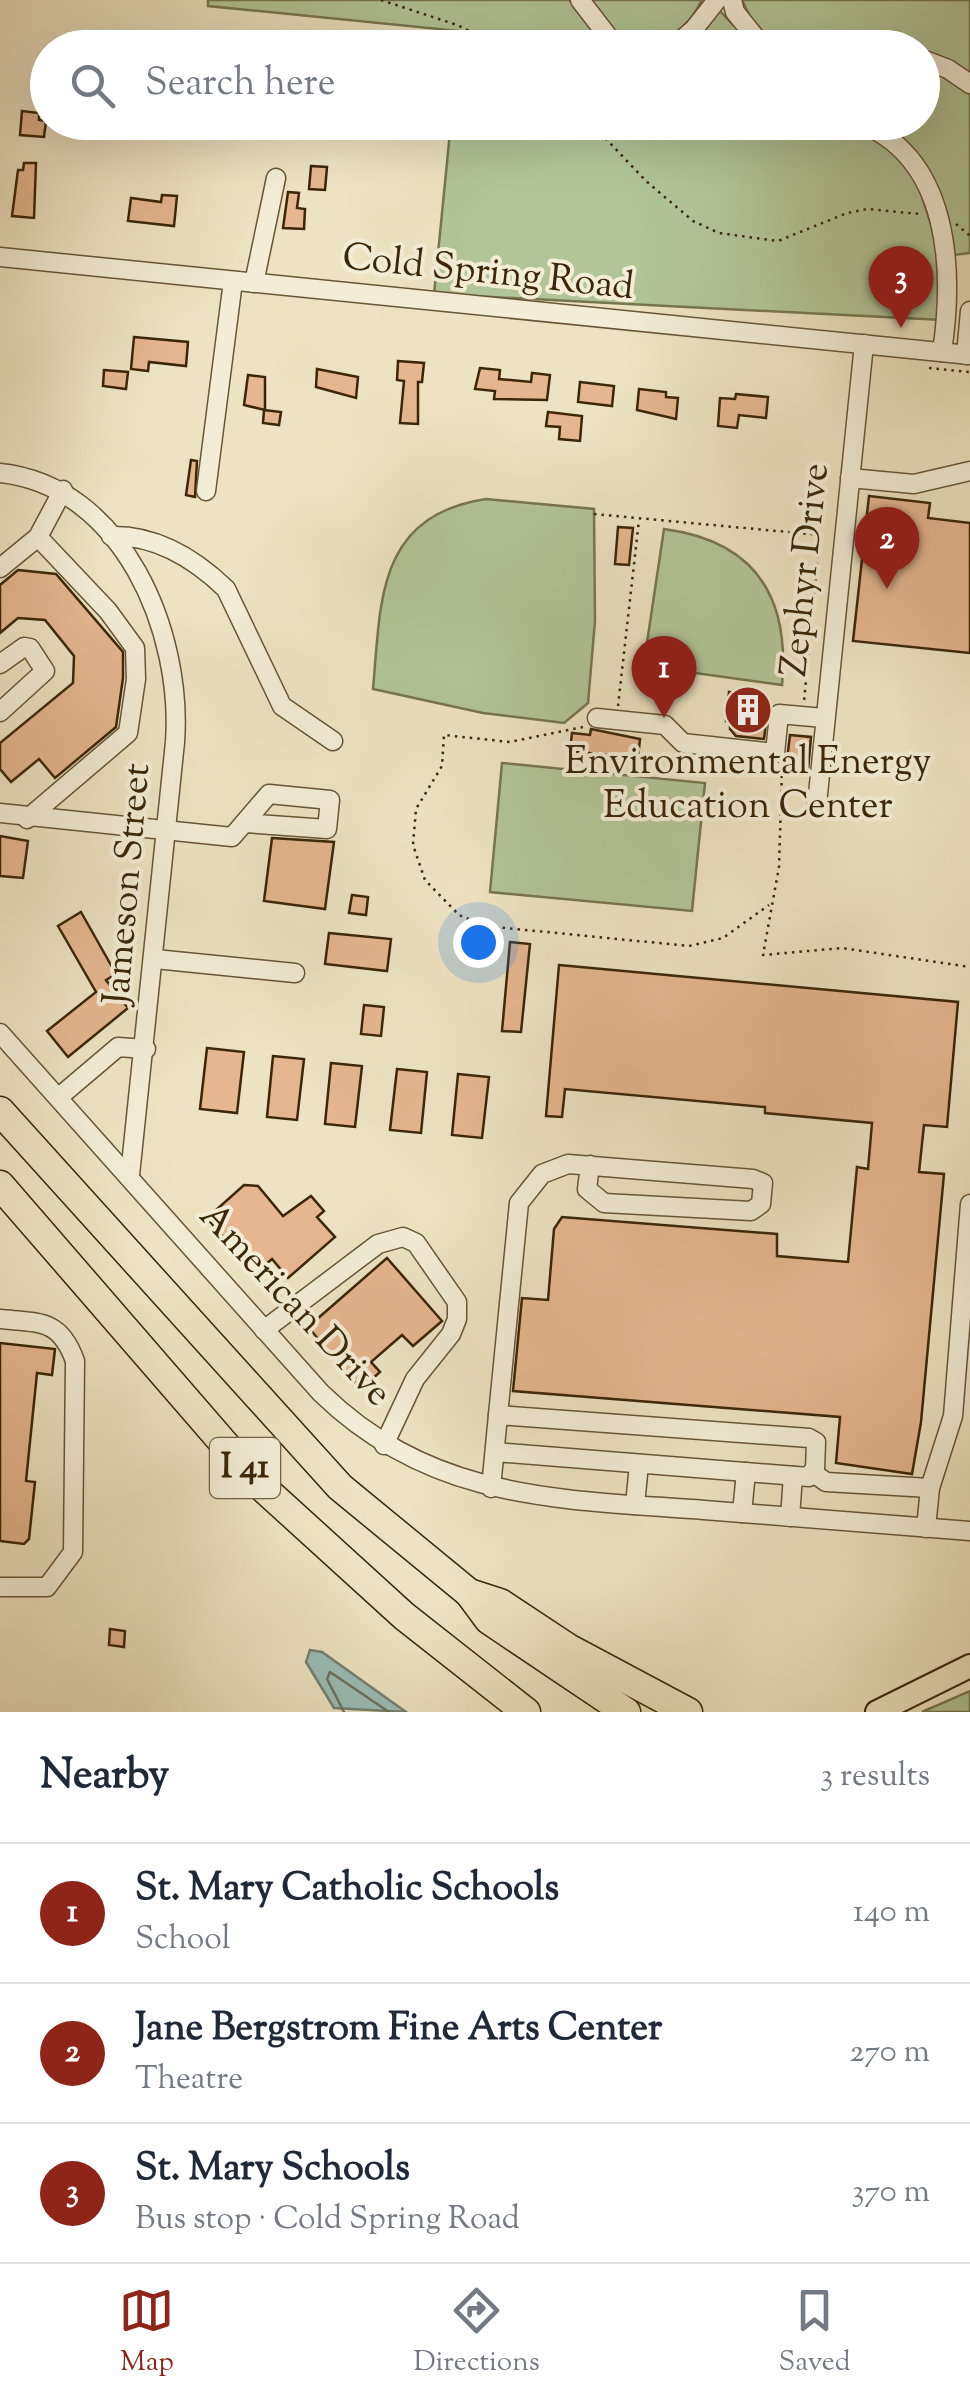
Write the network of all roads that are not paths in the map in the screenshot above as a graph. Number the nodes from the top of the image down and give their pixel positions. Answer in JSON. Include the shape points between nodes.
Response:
{"nodes":[{"id":1,"x":580,"y":0,"type":"edge"},
{"id":2,"x":726,"y":3,"type":"edge"},
{"id":3,"x":603,"y":30,"type":"edge"},
{"id":4,"x":694,"y":30,"type":"edge"},
{"id":5,"x":749,"y":30,"type":"edge"},
{"id":6,"x":940,"y":68,"type":"edge"},
{"id":7,"x":970,"y":84,"type":"edge"},
{"id":8,"x":889,"y":140,"type":"edge"},
{"id":9,"x":276,"y":178,"type":"dead end"},
{"id":10,"x":0,"y":257,"type":"edge"},
{"id":11,"x":233,"y":280,"type":"junction"},
{"id":12,"x":254,"y":283,"type":"junction"},
{"id":13,"x":970,"y":310,"type":"edge"},
{"id":14,"x":864,"y":344,"type":"junction"},
{"id":15,"x":942,"y":352,"type":"junction"},
{"id":16,"x":968,"y":355,"type":"edge"},
{"id":17,"x":970,"y":471,"type":"edge"},
{"id":18,"x":0,"y":474,"type":"edge"},
{"id":19,"x":850,"y":478,"type":"junction"},
{"id":20,"x":63,"y":490,"type":"junction"},
{"id":21,"x":206,"y":491,"type":"dead end"},
{"id":22,"x":111,"y":536,"type":"junction"},
{"id":23,"x":38,"y":538,"type":"junction"},
{"id":24,"x":0,"y":568,"type":"edge"},
{"id":25,"x":0,"y":664,"type":"edge"},
{"id":26,"x":0,"y":712,"type":"edge"},
{"id":27,"x":597,"y":718,"type":"road end"},
{"id":28,"x":824,"y":718,"type":"junction"},
{"id":29,"x":334,"y":741,"type":"dead end"},
{"id":30,"x":818,"y":804,"type":"dead end"},
{"id":31,"x":0,"y":814,"type":"edge"},
{"id":32,"x":27,"y":819,"type":"junction"},
{"id":33,"x":245,"y":823,"type":"dead end"},
{"id":34,"x":167,"y":833,"type":"junction"},
{"id":35,"x":155,"y":959,"type":"junction"},
{"id":36,"x":295,"y":974,"type":"dead end"},
{"id":37,"x":0,"y":1033,"type":"edge"},
{"id":38,"x":146,"y":1049,"type":"junction"},
{"id":39,"x":59,"y":1097,"type":"junction"},
{"id":40,"x":0,"y":1111,"type":"edge"},
{"id":41,"x":590,"y":1166,"type":"junction"},
{"id":42,"x":130,"y":1176,"type":"junction"},
{"id":43,"x":0,"y":1186,"type":"edge"},
{"id":44,"x":970,"y":1204,"type":"edge"},
{"id":45,"x":0,"y":1319,"type":"edge"},
{"id":46,"x":264,"y":1330,"type":"junction"},
{"id":47,"x":964,"y":1359,"type":"edge"},
{"id":48,"x":498,"y":1414,"type":"junction"},
{"id":49,"x":384,"y":1445,"type":"junction"},
{"id":50,"x":494,"y":1452,"type":"junction"},
{"id":51,"x":639,"y":1464,"type":"junction"},
{"id":52,"x":746,"y":1472,"type":"junction"},
{"id":53,"x":803,"y":1474,"type":"junction"},
{"id":54,"x":490,"y":1488,"type":"junction"},
{"id":55,"x":930,"y":1488,"type":"junction"},
{"id":56,"x":634,"y":1505,"type":"junction"},
{"id":57,"x":742,"y":1513,"type":"junction"},
{"id":58,"x":790,"y":1517,"type":"junction"},
{"id":59,"x":926,"y":1528,"type":"junction"},
{"id":60,"x":970,"y":1531,"type":"edge"},
{"id":61,"x":0,"y":1587,"type":"edge"},
{"id":62,"x":470,"y":1593,"type":"junction"},
{"id":63,"x":970,"y":1666,"type":"edge"},
{"id":64,"x":526,"y":1712,"type":"edge"},
{"id":65,"x":626,"y":1712,"type":"edge"},
{"id":66,"x":688,"y":1712,"type":"edge"},
{"id":67,"x":877,"y":1712,"type":"edge"}],
"edges":[{"from":1,"to":3,"type":"street"},
{"from":2,"to":4,"type":"street"},
{"from":2,"to":5,"type":"street"},
{"from":6,"to":7,"type":"street"},
{"from":8,"to":15,"type":"street","via":[[914,162],[936,216],[950,274]]},
{"from":9,"to":12,"type":"street"},
{"from":10,"to":11,"type":"street","name":"Cold Spring Road"},
{"from":11,"to":12,"type":"street","name":"Cold Spring Road"},
{"from":11,"to":21,"type":"street"},
{"from":12,"to":14,"type":"street","name":"Cold Spring Road"},
{"from":13,"to":16,"type":"street"},
{"from":14,"to":15,"type":"street","name":"Cold Spring Road"},
{"from":14,"to":19,"type":"street","name":"Zephyr Drive"},
{"from":15,"to":16,"type":"street","name":"Cold Spring Road"},
{"from":17,"to":19,"type":"street","via":[[914,484]]},
{"from":18,"to":20,"type":"street","via":[[37,478]]},
{"from":19,"to":28,"type":"street","name":"Zephyr Drive"},
{"from":20,"to":22,"type":"street","name":"Jameson Street"},
{"from":20,"to":23,"type":"street"},
{"from":22,"to":29,"type":"street","via":[[152,540],[215,578],[282,706]]},
{"from":22,"to":34,"type":"street","name":"Jameson Street","via":[[151,602],[170,657],[177,716]]},
{"from":23,"to":24,"type":"street"},
{"from":23,"to":32,"type":"street","via":[[108,611],[138,656],[128,733]]},
{"from":25,"to":26,"type":"street","via":[[24,647],[45,671]]},
{"from":27,"to":28,"type":"street","via":[[665,725],[683,743],[775,753],[779,714]]},
{"from":28,"to":30,"type":"street","name":"Zephyr Drive"},
{"from":31,"to":32,"type":"street"},
{"from":32,"to":34,"type":"street"},
{"from":33,"to":34,"type":"street","via":[[232,837]]},
{"from":34,"to":35,"type":"street","name":"Jameson Street"},
{"from":35,"to":36,"type":"street"},
{"from":35,"to":38,"type":"street","name":"Jameson Street"},
{"from":37,"to":39,"type":"street","name":"American Drive"},
{"from":38,"to":39,"type":"street","via":[[118,1047]]},
{"from":38,"to":42,"type":"street","name":"Jameson Street"},
{"from":39,"to":42,"type":"street","name":"American Drive"},
{"from":40,"to":62,"type":"highway","number":"I 41","via":[[340,1487]]},
{"from":41,"to":41,"type":"street","via":[[753,1178],[763,1183],[761,1204],[750,1211],[604,1202],[587,1188]]},
{"from":41,"to":48,"type":"street","via":[[568,1164],[542,1174],[519,1203]]},
{"from":42,"to":46,"type":"street","name":"American Drive"},
{"from":43,"to":64,"type":"highway","number":"I 41","via":[[260,1486],[404,1616]]},
{"from":44,"to":47,"type":"street"},
{"from":45,"to":61,"type":"street","via":[[52,1326],[66,1337],[75,1361],[73,1552],[47,1587]]},
{"from":46,"to":49,"type":"street","name":"American Drive","via":[[338,1410]]},
{"from":46,"to":49,"type":"street","via":[[378,1244],[404,1237],[416,1243],[457,1302],[457,1319],[415,1380]]},
{"from":47,"to":55,"type":"street"},
{"from":48,"to":50,"type":"street"},
{"from":48,"to":53,"type":"street","via":[[809,1438],[816,1442]]},
{"from":49,"to":54,"type":"street","name":"American Drive"},
{"from":50,"to":51,"type":"street"},
{"from":50,"to":54,"type":"street"},
{"from":51,"to":52,"type":"street"},
{"from":51,"to":56,"type":"street"},
{"from":52,"to":53,"type":"street"},
{"from":52,"to":57,"type":"street"},
{"from":53,"to":55,"type":"street","via":[[826,1482]]},
{"from":53,"to":58,"type":"street"},
{"from":54,"to":56,"type":"street","name":"American Drive"},
{"from":55,"to":59,"type":"street"},
{"from":56,"to":57,"type":"street","name":"American Drive"},
{"from":57,"to":58,"type":"street","name":"American Drive"},
{"from":58,"to":59,"type":"street","name":"American Drive"},
{"from":59,"to":60,"type":"street","name":"American Drive"},
{"from":62,"to":65,"type":"highway","number":"I 41","via":[[509,1636]]},
{"from":62,"to":66,"type":"highway","via":[[500,1602],[568,1648]]},
{"from":63,"to":67,"type":"main road"}]}
